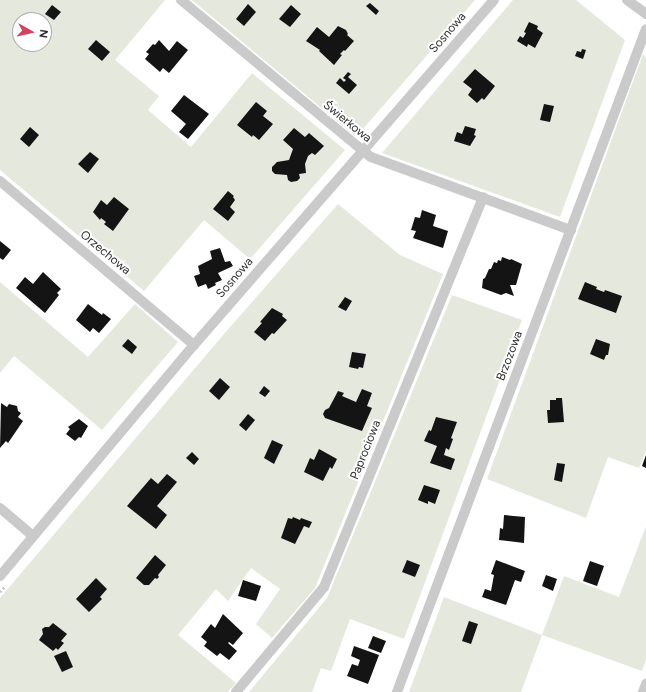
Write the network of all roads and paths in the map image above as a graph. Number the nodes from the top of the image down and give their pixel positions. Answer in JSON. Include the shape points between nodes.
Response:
{"nodes":[{"id":1,"x":181,"y":0,"type":"edge"},
{"id":2,"x":494,"y":0,"type":"edge"},
{"id":3,"x":627,"y":0,"type":"edge"},
{"id":4,"x":646,"y":14,"type":"edge"},
{"id":5,"x":646,"y":29,"type":"edge"},
{"id":6,"x":362,"y":152,"type":"junction"},
{"id":7,"x":0,"y":181,"type":"edge"},
{"id":8,"x":483,"y":197,"type":"junction"},
{"id":9,"x":571,"y":230,"type":"junction"},
{"id":10,"x":194,"y":345,"type":"junction"},
{"id":11,"x":0,"y":508,"type":"edge"},
{"id":12,"x":33,"y":536,"type":"junction"},
{"id":13,"x":0,"y":576,"type":"edge"},
{"id":14,"x":646,"y":684,"type":"edge"},
{"id":15,"x":236,"y":692,"type":"edge"},
{"id":16,"x":397,"y":692,"type":"edge"},
{"id":17,"x":643,"y":692,"type":"edge"}],
"edges":[{"from":1,"to":6,"type":"street","name":"Świerkowa"},
{"from":2,"to":6,"type":"street","name":"Sosnowa"},
{"from":3,"to":4,"type":"street"},
{"from":5,"to":9,"type":"street","name":"Brzozowa"},
{"from":6,"to":8,"type":"street","name":"Świerkowa"},
{"from":6,"to":10,"type":"street","name":"Sosnowa"},
{"from":7,"to":10,"type":"street","name":"Orzechowa"},
{"from":8,"to":9,"type":"street","name":"Świerkowa"},
{"from":8,"to":15,"type":"street","name":"Paprociowa","via":[[324,587]]},
{"from":9,"to":16,"type":"street","name":"Brzozowa"},
{"from":10,"to":12,"type":"street","name":"Sosnowa"},
{"from":11,"to":12,"type":"street"},
{"from":12,"to":13,"type":"street","name":"Sosnowa"},
{"from":14,"to":17,"type":"street"}]}
